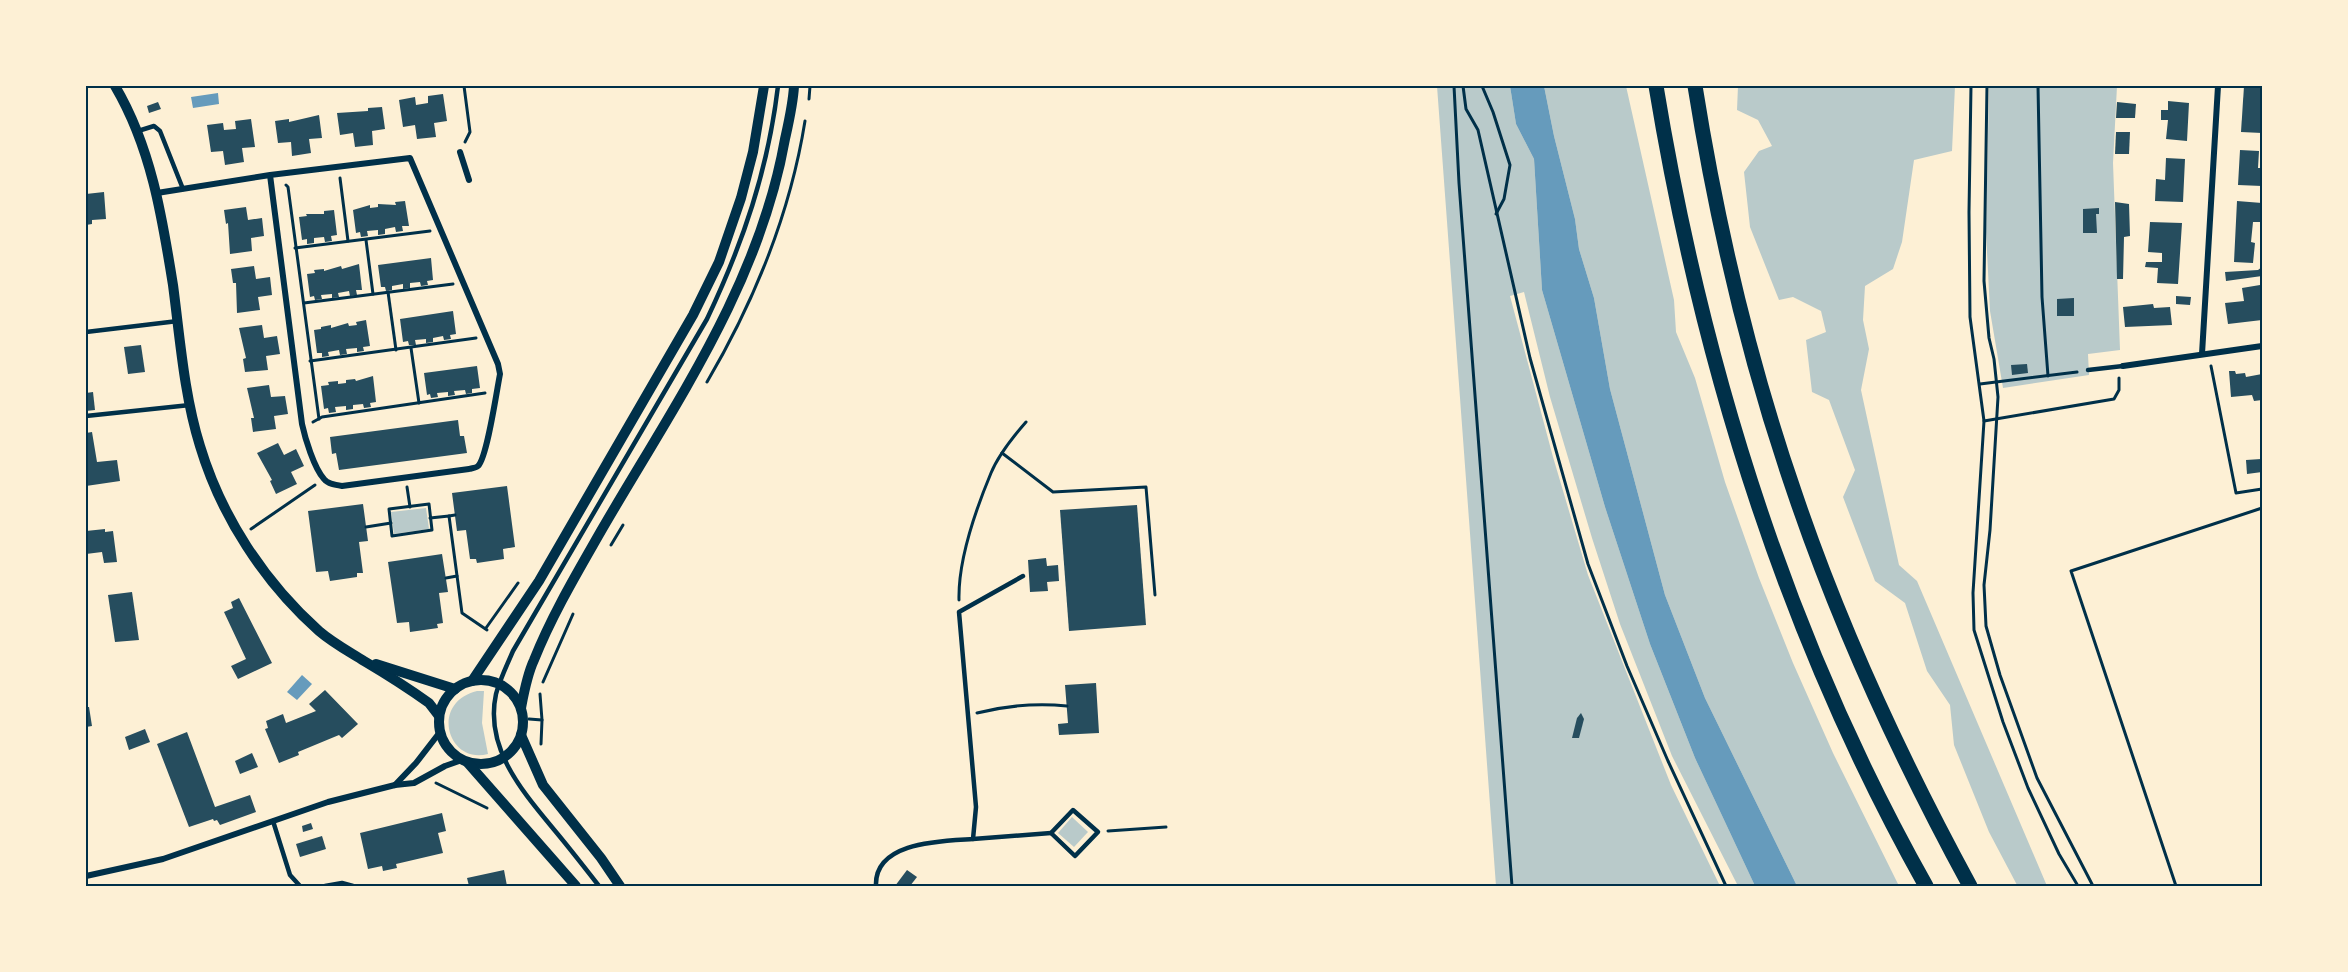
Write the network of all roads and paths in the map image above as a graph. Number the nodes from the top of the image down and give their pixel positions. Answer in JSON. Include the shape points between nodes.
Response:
{"nodes":[{"id":1,"x":115,"y":86,"type":"edge"},
{"id":2,"x":464,"y":86,"type":"edge"},
{"id":3,"x":764,"y":86,"type":"edge"},
{"id":4,"x":778,"y":86,"type":"edge"},
{"id":5,"x":794,"y":86,"type":"edge"},
{"id":6,"x":1454,"y":86,"type":"edge"},
{"id":7,"x":1463,"y":86,"type":"edge"},
{"id":8,"x":1482,"y":86,"type":"edge"},
{"id":9,"x":1656,"y":86,"type":"edge"},
{"id":10,"x":1695,"y":86,"type":"edge"},
{"id":11,"x":1971,"y":86,"type":"edge"},
{"id":12,"x":1987,"y":86,"type":"edge"},
{"id":13,"x":2038,"y":86,"type":"edge"},
{"id":14,"x":2218,"y":86,"type":"edge"},
{"id":15,"x":136,"y":131,"type":"junction"},
{"id":16,"x":466,"y":142,"type":"dead end"},
{"id":17,"x":460,"y":152,"type":"dead end"},
{"id":18,"x":284,"y":173,"type":"junction"},
{"id":19,"x":270,"y":175,"type":"junction"},
{"id":20,"x":340,"y":178,"type":"dead end"},
{"id":21,"x":469,"y":180,"type":"dead end"},
{"id":22,"x":183,"y":189,"type":"junction"},
{"id":23,"x":157,"y":193,"type":"junction"},
{"id":24,"x":1496,"y":214,"type":"junction"},
{"id":25,"x":441,"y":229,"type":"junction"},
{"id":26,"x":366,"y":239,"type":"junction"},
{"id":27,"x":348,"y":241,"type":"junction"},
{"id":28,"x":295,"y":248,"type":"junction"},
{"id":29,"x":464,"y":283,"type":"junction"},
{"id":30,"x":388,"y":292,"type":"junction"},
{"id":31,"x":373,"y":294,"type":"junction"},
{"id":32,"x":304,"y":303,"type":"junction"},
{"id":33,"x":178,"y":321,"type":"junction"},
{"id":34,"x":86,"y":332,"type":"edge"},
{"id":35,"x":487,"y":337,"type":"junction"},
{"id":36,"x":2262,"y":346,"type":"edge"},
{"id":37,"x":411,"y":347,"type":"junction"},
{"id":38,"x":396,"y":350,"type":"junction"},
{"id":39,"x":2202,"y":354,"type":"junction"},
{"id":40,"x":310,"y":361,"type":"junction"},
{"id":41,"x":2210,"y":361,"type":"dead end"},
{"id":42,"x":2122,"y":366,"type":"junction"},
{"id":43,"x":2088,"y":370,"type":"joint"},
{"id":44,"x":2048,"y":376,"type":"junction"},
{"id":45,"x":1998,"y":382,"type":"junction"},
{"id":46,"x":1979,"y":384,"type":"junction"},
{"id":47,"x":496,"y":394,"type":"junction"},
{"id":48,"x":419,"y":403,"type":"junction"},
{"id":49,"x":191,"y":405,"type":"junction"},
{"id":50,"x":86,"y":416,"type":"edge"},
{"id":51,"x":318,"y":419,"type":"junction"},
{"id":52,"x":1996,"y":419,"type":"junction"},
{"id":53,"x":1984,"y":421,"type":"junction"},
{"id":54,"x":1026,"y":422,"type":"dead end"},
{"id":55,"x":302,"y":424,"type":"junction"},
{"id":56,"x":1002,"y":453,"type":"junction"},
{"id":57,"x":406,"y":477,"type":"junction"},
{"id":58,"x":324,"y":479,"type":"junction"},
{"id":59,"x":2262,"y":489,"type":"edge"},
{"id":60,"x":410,"y":507,"type":"junction"},
{"id":61,"x":2262,"y":508,"type":"edge"},
{"id":62,"x":455,"y":515,"type":"dead end"},
{"id":63,"x":449,"y":516,"type":"junction"},
{"id":64,"x":430,"y":518,"type":"junction"},
{"id":65,"x":391,"y":523,"type":"junction"},
{"id":66,"x":258,"y":524,"type":"dead end"},
{"id":67,"x":366,"y":527,"type":"dead end"},
{"id":68,"x":457,"y":576,"type":"junction"},
{"id":69,"x":1023,"y":576,"type":"dead end"},
{"id":70,"x":446,"y":578,"type":"dead end"},
{"id":71,"x":519,"y":582,"type":"dead end"},
{"id":72,"x":1155,"y":595,"type":"dead end"},
{"id":73,"x":959,"y":612,"type":"junction"},
{"id":74,"x":364,"y":660,"type":"junction"},
{"id":75,"x":472,"y":681,"type":"junction"},
{"id":76,"x":500,"y":684,"type":"junction"},
{"id":77,"x":455,"y":689,"type":"junction"},
{"id":78,"x":1066,"y":706,"type":"dead end"},
{"id":79,"x":522,"y":713,"type":"junction"},
{"id":80,"x":967,"y":715,"type":"junction"},
{"id":81,"x":439,"y":716,"type":"junction"},
{"id":82,"x":440,"y":732,"type":"junction"},
{"id":83,"x":521,"y":735,"type":"junction"},
{"id":84,"x":542,"y":753,"type":"dead end"},
{"id":85,"x":504,"y":758,"type":"junction"},
{"id":86,"x":464,"y":761,"type":"junction"},
{"id":87,"x":434,"y":782,"type":"dead end"},
{"id":88,"x":395,"y":785,"type":"junction"},
{"id":89,"x":495,"y":812,"type":"dead end"},
{"id":90,"x":273,"y":821,"type":"junction"},
{"id":91,"x":1166,"y":827,"type":"dead end"},
{"id":92,"x":1098,"y":832,"type":"junction"},
{"id":93,"x":1051,"y":833,"type":"junction"},
{"id":94,"x":973,"y":839,"type":"junction"},
{"id":95,"x":86,"y":876,"type":"edge"},
{"id":96,"x":300,"y":886,"type":"edge"},
{"id":97,"x":325,"y":886,"type":"edge"},
{"id":98,"x":353,"y":886,"type":"edge"},
{"id":99,"x":576,"y":886,"type":"edge"},
{"id":100,"x":599,"y":886,"type":"edge"},
{"id":101,"x":620,"y":886,"type":"edge"},
{"id":102,"x":876,"y":886,"type":"edge"},
{"id":103,"x":1512,"y":886,"type":"edge"},
{"id":104,"x":1726,"y":886,"type":"edge"},
{"id":105,"x":1926,"y":886,"type":"edge"},
{"id":106,"x":1970,"y":886,"type":"edge"},
{"id":107,"x":2078,"y":886,"type":"edge"},
{"id":108,"x":2093,"y":886,"type":"edge"},
{"id":109,"x":2176,"y":886,"type":"edge"}],
"edges":[{"from":1,"to":15,"type":"street"},
{"from":2,"to":16,"type":"path","via":[[470,132]]},
{"from":3,"to":75,"type":"street","via":[[741,198],[719,262],[693,315],[539,581]]},
{"from":4,"to":76,"type":"lane","via":[[755,201],[728,276],[707,319],[513,651]]},
{"from":5,"to":79,"type":"street","via":[[782,160],[746,270],[699,365],[568,589],[533,660]]},
{"from":6,"to":103,"type":"path"},
{"from":7,"to":24,"type":"path","via":[[1467,109],[1478,130]]},
{"from":8,"to":24,"type":"path","via":[[1510,165]]},
{"from":9,"to":105,"type":"highway","via":[[1680,219],[1708,339],[1764,521],[1786,586],[1837,707]]},
{"from":10,"to":106,"type":"highway","via":[[1714,196],[1738,300],[1795,495],[1861,665]]},
{"from":11,"to":46,"type":"path","via":[[1970,317]]},
{"from":12,"to":45,"type":"path","via":[[1984,281]]},
{"from":13,"to":44,"type":"path","via":[[2042,297]]},
{"from":14,"to":39,"type":"street"},
{"from":15,"to":22,"type":"lane","via":[[154,126],[160,131]]},
{"from":15,"to":23,"type":"street"},
{"from":17,"to":21,"type":"street"},
{"from":18,"to":19,"type":"street"},
{"from":18,"to":25,"type":"street","via":[[410,158]]},
{"from":18,"to":28,"type":"path"},
{"from":19,"to":22,"type":"street"},
{"from":19,"to":55,"type":"street"},
{"from":20,"to":27,"type":"path"},
{"from":22,"to":23,"type":"street"},
{"from":23,"to":33,"type":"street"},
{"from":24,"to":104,"type":"path","via":[[1530,358],[1588,564],[1668,761]]},
{"from":25,"to":26,"type":"path"},
{"from":25,"to":29,"type":"street"},
{"from":26,"to":27,"type":"path"},
{"from":26,"to":31,"type":"path"},
{"from":27,"to":28,"type":"path"},
{"from":28,"to":32,"type":"path"},
{"from":29,"to":30,"type":"path"},
{"from":29,"to":35,"type":"street"},
{"from":30,"to":31,"type":"path"},
{"from":30,"to":38,"type":"path"},
{"from":31,"to":32,"type":"path"},
{"from":32,"to":40,"type":"path"},
{"from":33,"to":34,"type":"lane"},
{"from":33,"to":49,"type":"street"},
{"from":35,"to":37,"type":"path"},
{"from":35,"to":47,"type":"street","via":[[500,374]]},
{"from":36,"to":39,"type":"street"},
{"from":37,"to":38,"type":"path"},
{"from":37,"to":48,"type":"path"},
{"from":38,"to":40,"type":"path"},
{"from":39,"to":42,"type":"street"},
{"from":40,"to":51,"type":"path"},
{"from":41,"to":59,"type":"path","via":[[2236,493]]},
{"from":42,"to":43,"type":"lane"},
{"from":42,"to":52,"type":"path","via":[[2114,399]]},
{"from":43,"to":44,"type":"path"},
{"from":44,"to":45,"type":"path"},
{"from":45,"to":46,"type":"path"},
{"from":45,"to":52,"type":"path"},
{"from":46,"to":53,"type":"path"},
{"from":47,"to":48,"type":"path"},
{"from":47,"to":57,"type":"street","via":[[483,458],[478,465]]},
{"from":48,"to":51,"type":"path"},
{"from":49,"to":50,"type":"lane"},
{"from":49,"to":74,"type":"street","via":[[210,475],[256,560],[320,632]]},
{"from":51,"to":55,"type":"path"},
{"from":52,"to":53,"type":"path"},
{"from":52,"to":108,"type":"path","via":[[1984,585],[1986,626],[2037,778]]},
{"from":53,"to":107,"type":"path","via":[[1974,630],[2028,788]]},
{"from":54,"to":56,"type":"path"},
{"from":55,"to":58,"type":"street","via":[[305,440]]},
{"from":56,"to":72,"type":"path","via":[[1053,492],[1146,487]]},
{"from":56,"to":73,"type":"path","via":[[969,539],[959,588]]},
{"from":57,"to":58,"type":"street","via":[[342,486]]},
{"from":57,"to":60,"type":"path"},
{"from":58,"to":66,"type":"path"},
{"from":60,"to":64,"type":"path","via":[[429,504]]},
{"from":60,"to":65,"type":"path","via":[[389,509]]},
{"from":61,"to":109,"type":"path","via":[[2071,571]]},
{"from":62,"to":63,"type":"path"},
{"from":63,"to":64,"type":"path"},
{"from":63,"to":68,"type":"path"},
{"from":64,"to":65,"type":"path","via":[[432,530],[392,536]]},
{"from":65,"to":67,"type":"path"},
{"from":68,"to":70,"type":"path"},
{"from":68,"to":71,"type":"path","via":[[462,613],[486,628]]},
{"from":69,"to":73,"type":"lane"},
{"from":73,"to":80,"type":"lane"},
{"from":74,"to":77,"type":"street"},
{"from":74,"to":81,"type":"street","via":[[429,703]]},
{"from":75,"to":76,"type":"street"},
{"from":75,"to":77,"type":"street"},
{"from":76,"to":79,"type":"street","via":[[516,698]]},
{"from":76,"to":85,"type":"lane","via":[[495,722]]},
{"from":77,"to":81,"type":"street","via":[[446,698]]},
{"from":78,"to":80,"type":"path"},
{"from":79,"to":83,"type":"street"},
{"from":79,"to":84,"type":"path","via":[[542,720]]},
{"from":80,"to":94,"type":"lane","via":[[976,807]]},
{"from":81,"to":82,"type":"street"},
{"from":82,"to":86,"type":"street","via":[[448,748]]},
{"from":82,"to":88,"type":"street"},
{"from":83,"to":85,"type":"street"},
{"from":83,"to":101,"type":"street","via":[[543,785]]},
{"from":85,"to":86,"type":"street","via":[[489,764]]},
{"from":85,"to":100,"type":"lane","via":[[528,797]]},
{"from":86,"to":88,"type":"street","via":[[414,783]]},
{"from":86,"to":99,"type":"street"},
{"from":87,"to":89,"type":"path"},
{"from":88,"to":90,"type":"street"},
{"from":90,"to":95,"type":"street","via":[[163,859]]},
{"from":90,"to":96,"type":"lane","via":[[290,875]]},
{"from":91,"to":92,"type":"path"},
{"from":92,"to":93,"type":"lane","via":[[1073,810]]},
{"from":92,"to":93,"type":"lane","via":[[1075,856]]},
{"from":93,"to":94,"type":"lane"},
{"from":94,"to":102,"type":"lane","via":[[910,846],[891,856],[881,868]]},
{"from":97,"to":98,"type":"lane"}]}
